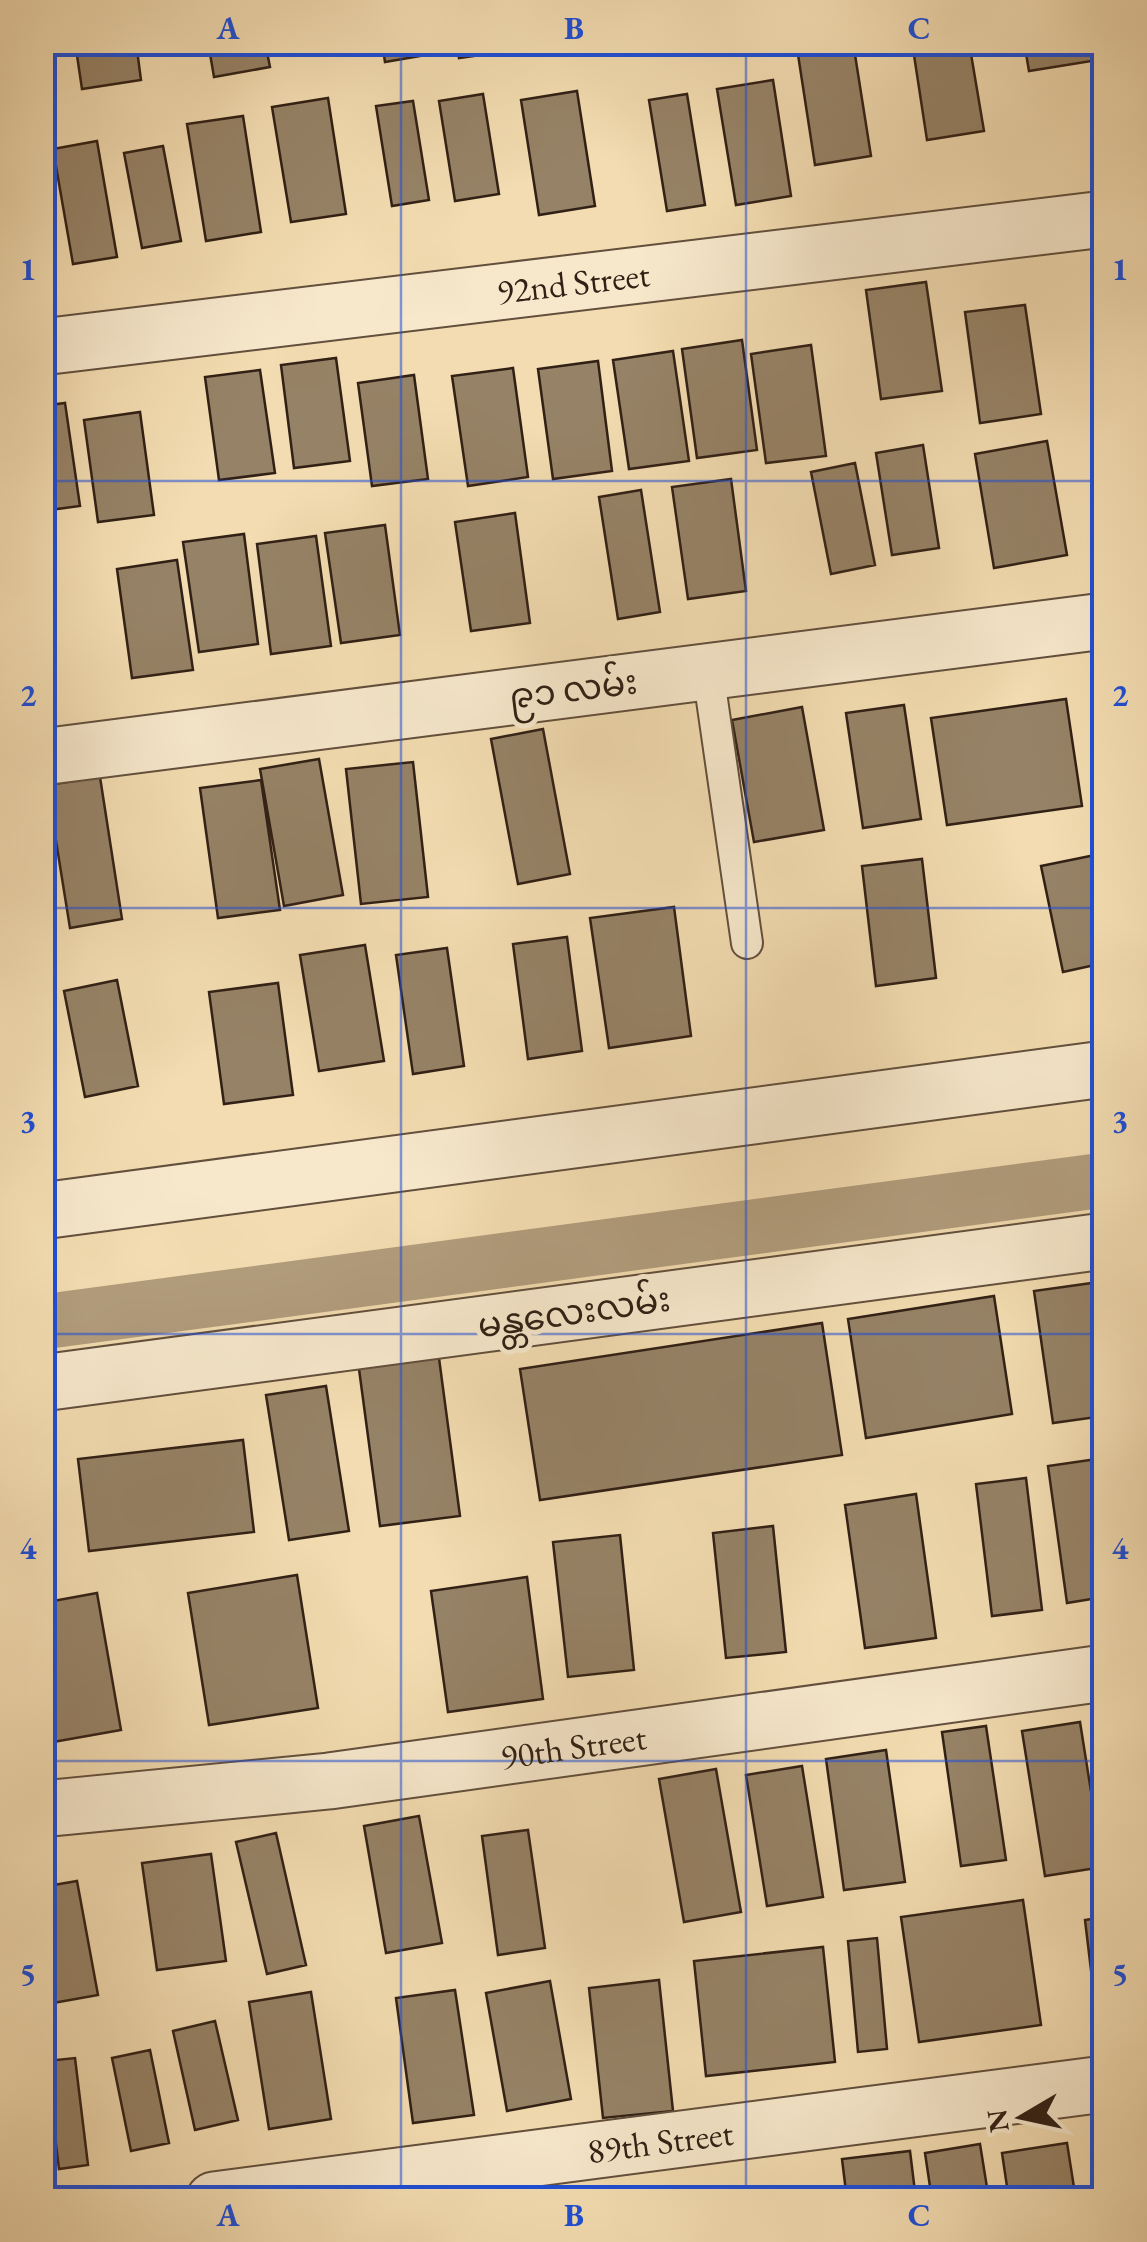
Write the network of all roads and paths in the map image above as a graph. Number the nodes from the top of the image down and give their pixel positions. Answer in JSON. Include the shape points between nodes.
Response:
{"nodes":[{"id":1,"x":1104,"y":220,"type":"edge"},
{"id":2,"x":42,"y":347,"type":"edge"},
{"id":3,"x":1104,"y":621,"type":"edge"},
{"id":4,"x":708,"y":672,"type":"junction"},
{"id":5,"x":42,"y":758,"type":"edge"},
{"id":6,"x":746,"y":943,"type":"dead end"},
{"id":7,"x":1104,"y":1069,"type":"edge"},
{"id":8,"x":42,"y":1210,"type":"edge"},
{"id":9,"x":1104,"y":1241,"type":"edge"},
{"id":10,"x":42,"y":1383,"type":"edge"},
{"id":11,"x":1104,"y":1672,"type":"edge"},
{"id":12,"x":42,"y":1809,"type":"edge"},
{"id":13,"x":1104,"y":2084,"type":"edge"},
{"id":14,"x":214,"y":2200,"type":"edge"}],
"edges":[{"from":1,"to":2,"type":"street","name":"92nd Street"},
{"from":3,"to":4,"type":"street","name":"၉၁ လမ်း"},
{"from":4,"to":5,"type":"street","name":"၉၁ လမ်း"},
{"from":4,"to":6,"type":"lane"},
{"from":7,"to":8,"type":"street"},
{"from":9,"to":10,"type":"street","name":"မန္တလေးလမ်း"},
{"from":11,"to":12,"type":"street","name":"90th Street","via":[[330,1781]]},
{"from":13,"to":14,"type":"street","name":"89th Street"}]}
